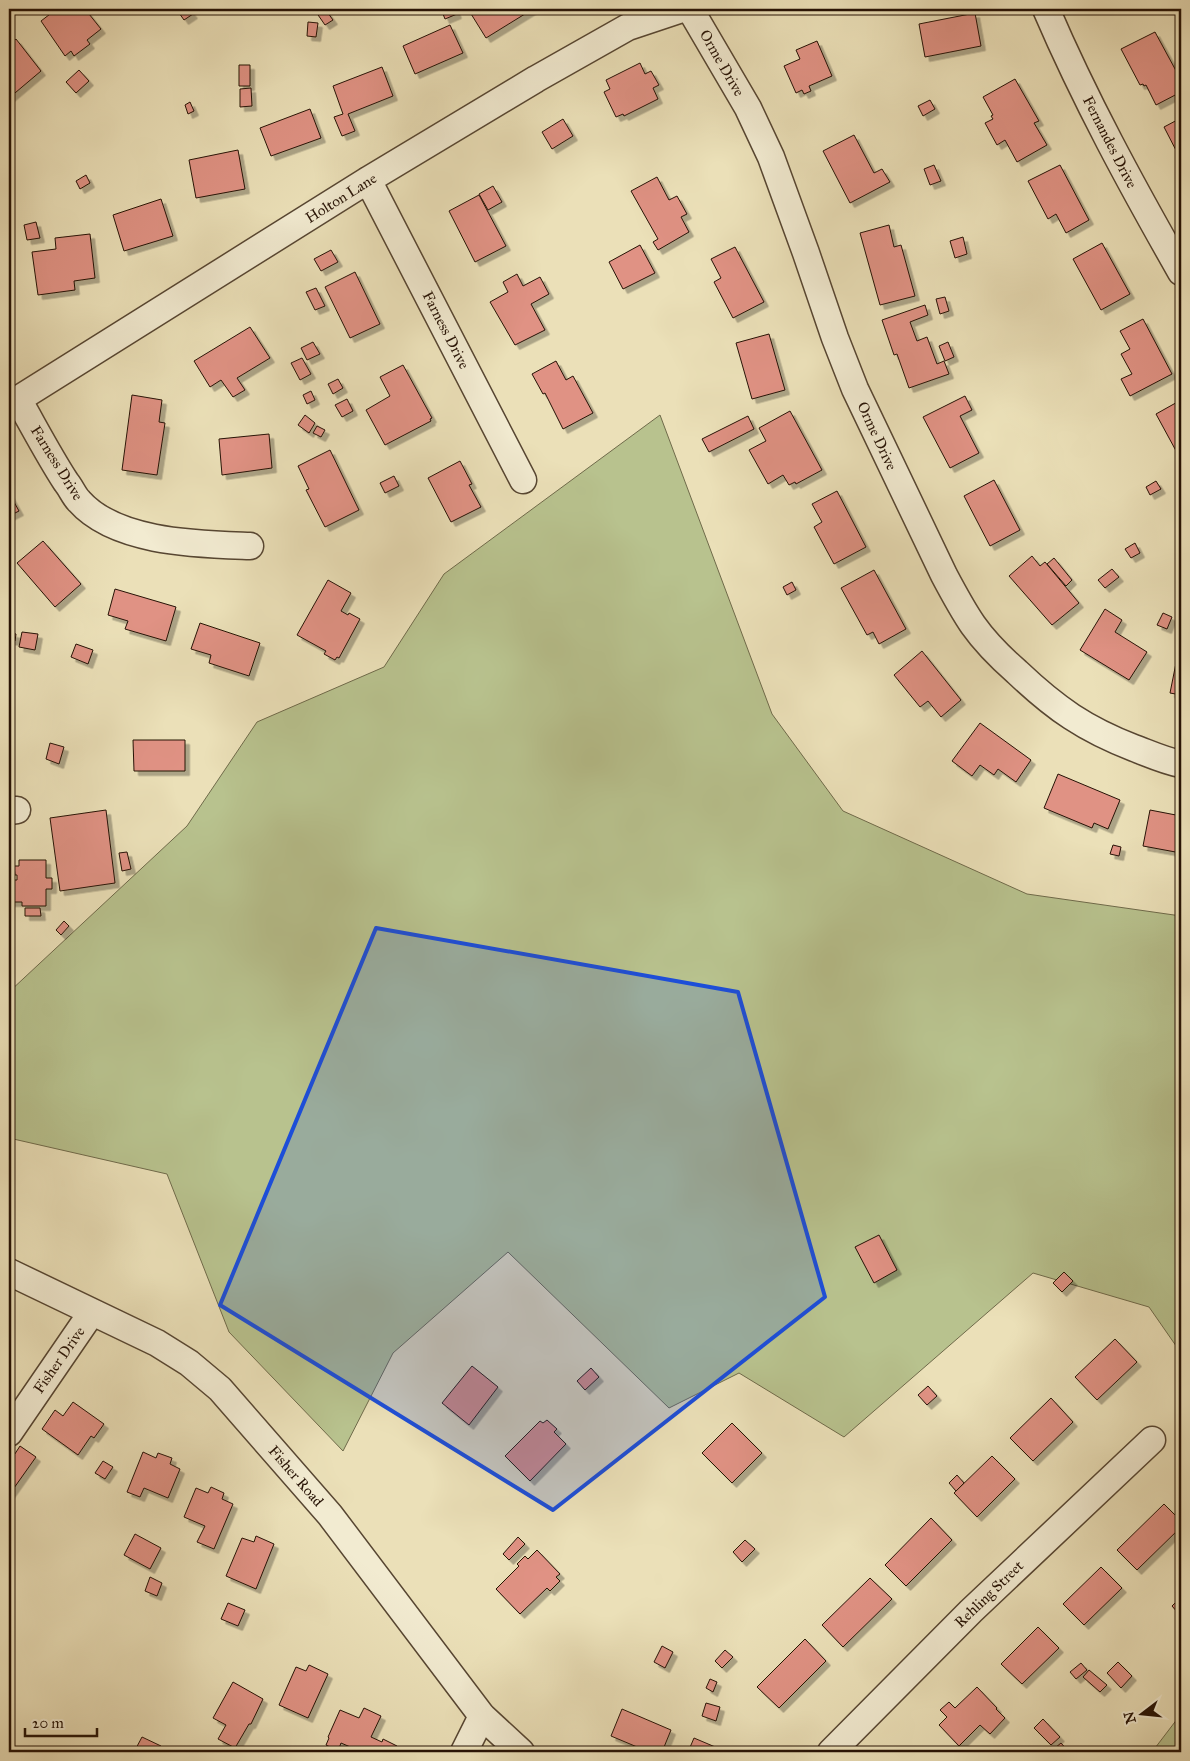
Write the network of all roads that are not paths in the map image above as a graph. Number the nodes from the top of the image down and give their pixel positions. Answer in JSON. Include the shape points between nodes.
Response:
{"nodes":[{"id":1,"x":682,"y":9,"type":"edge"},
{"id":2,"x":690,"y":9,"type":"edge"},
{"id":3,"x":1046,"y":9,"type":"edge"},
{"id":4,"x":368,"y":180,"type":"junction"},
{"id":5,"x":1181,"y":272,"type":"edge"},
{"id":6,"x":13,"y":402,"type":"edge"},
{"id":7,"x":523,"y":480,"type":"dead end"},
{"id":8,"x":250,"y":546,"type":"dead end"},
{"id":9,"x":1181,"y":764,"type":"edge"},
{"id":10,"x":9,"y":1272,"type":"edge"},
{"id":11,"x":92,"y":1312,"type":"junction"},
{"id":12,"x":9,"y":1433,"type":"edge"},
{"id":13,"x":1152,"y":1440,"type":"dead end"},
{"id":14,"x":482,"y":1716,"type":"junction"},
{"id":15,"x":464,"y":1752,"type":"edge"},
{"id":16,"x":521,"y":1752,"type":"edge"},
{"id":17,"x":831,"y":1752,"type":"edge"}],
"edges":[{"from":1,"to":4,"type":"street","name":"Holton Lane","via":[[628,27]]},
{"from":2,"to":9,"type":"street","name":"Orme Drive","via":[[748,108],[770,157],[855,389],[960,605],[1000,657],[1054,706],[1108,738]]},
{"from":3,"to":5,"type":"street","name":"Fernandes Drive","via":[[1066,57],[1129,180]]},
{"from":4,"to":6,"type":"street","name":"Holton Lane"},
{"from":4,"to":7,"type":"street","name":"Farness Drive"},
{"from":6,"to":8,"type":"street","name":"Farness Drive","via":[[79,501],[110,524],[159,539]]},
{"from":10,"to":11,"type":"street","name":"Fisher Road"},
{"from":11,"to":12,"type":"street","name":"Fisher Drive"},
{"from":11,"to":14,"type":"street","name":"Fisher Road","via":[[157,1343],[189,1363],[220,1389],[330,1515]]},
{"from":13,"to":17,"type":"street","name":"Rehling Street","via":[[971,1611]]},
{"from":14,"to":15,"type":"street"},
{"from":14,"to":16,"type":"street","name":"Fisher Road"}]}
